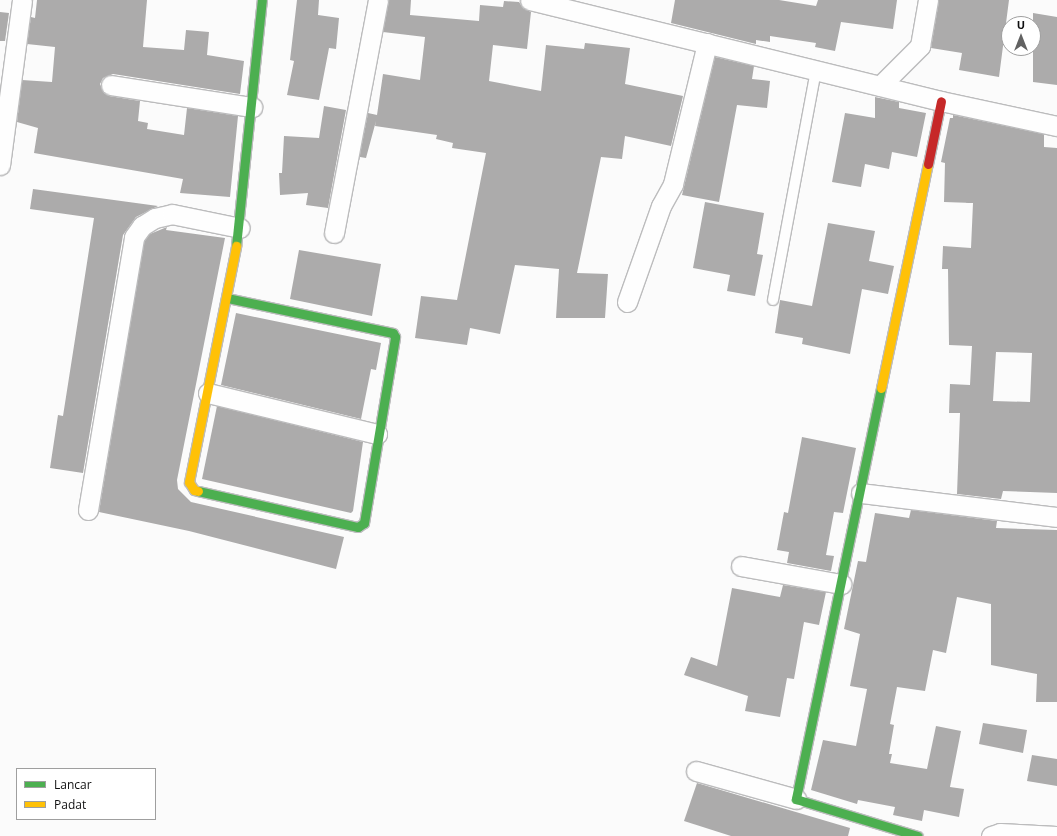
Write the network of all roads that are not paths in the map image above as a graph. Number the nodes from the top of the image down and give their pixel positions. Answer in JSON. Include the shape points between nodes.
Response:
{"nodes":[{"id":1,"x":22,"y":0,"type":"edge"},
{"id":2,"x":262,"y":0,"type":"edge"},
{"id":3,"x":378,"y":0,"type":"edge"},
{"id":4,"x":530,"y":0,"type":"edge"},
{"id":5,"x":928,"y":0,"type":"edge"},
{"id":6,"x":707,"y":43,"type":"junction"},
{"id":7,"x":816,"y":70,"type":"junction"},
{"id":8,"x":111,"y":85,"type":"dead end"},
{"id":9,"x":880,"y":86,"type":"junction"},
{"id":10,"x":941,"y":101,"type":"junction"},
{"id":11,"x":252,"y":107,"type":"junction"},
{"id":12,"x":1057,"y":126,"type":"edge"},
{"id":13,"x":0,"y":165,"type":"edge"},
{"id":14,"x":240,"y":228,"type":"junction"},
{"id":15,"x":334,"y":233,"type":"dead end"},
{"id":16,"x":227,"y":298,"type":"junction"},
{"id":17,"x":773,"y":300,"type":"dead end"},
{"id":18,"x":627,"y":302,"type":"dead end"},
{"id":19,"x":208,"y":393,"type":"junction"},
{"id":20,"x":377,"y":434,"type":"junction"},
{"id":21,"x":860,"y":493,"type":"junction"},
{"id":22,"x":88,"y":510,"type":"dead end"},
{"id":23,"x":1057,"y":517,"type":"edge"},
{"id":24,"x":741,"y":566,"type":"dead end"},
{"id":25,"x":842,"y":584,"type":"junction"},
{"id":26,"x":696,"y":771,"type":"dead end"},
{"id":27,"x":796,"y":800,"type":"junction"},
{"id":28,"x":918,"y":836,"type":"edge"},
{"id":29,"x":991,"y":836,"type":"edge"},
{"id":30,"x":1056,"y":836,"type":"edge"}],
"edges":[{"from":1,"to":13,"type":"street"},
{"from":2,"to":11,"type":"street"},
{"from":3,"to":15,"type":"street"},
{"from":4,"to":6,"type":"street"},
{"from":5,"to":9,"type":"street","via":[[920,46]]},
{"from":6,"to":7,"type":"street"},
{"from":6,"to":18,"type":"street","via":[[673,184],[662,206]]},
{"from":7,"to":9,"type":"street"},
{"from":7,"to":17,"type":"lane"},
{"from":8,"to":11,"type":"street"},
{"from":9,"to":10,"type":"street"},
{"from":10,"to":12,"type":"street"},
{"from":10,"to":21,"type":"street"},
{"from":11,"to":14,"type":"street"},
{"from":14,"to":16,"type":"street"},
{"from":14,"to":22,"type":"street","via":[[172,214],[155,218],[142,226],[134,237]]},
{"from":16,"to":19,"type":"street"},
{"from":16,"to":20,"type":"street","via":[[393,333],[395,337]]},
{"from":19,"to":20,"type":"street"},
{"from":19,"to":20,"type":"street","via":[[189,482],[194,490],[358,527],[364,522]]},
{"from":21,"to":23,"type":"street"},
{"from":21,"to":25,"type":"street"},
{"from":24,"to":25,"type":"street"},
{"from":25,"to":27,"type":"street"},
{"from":26,"to":27,"type":"street"},
{"from":27,"to":28,"type":"street"},
{"from":29,"to":30,"type":"street","via":[[1000,833]]}]}
